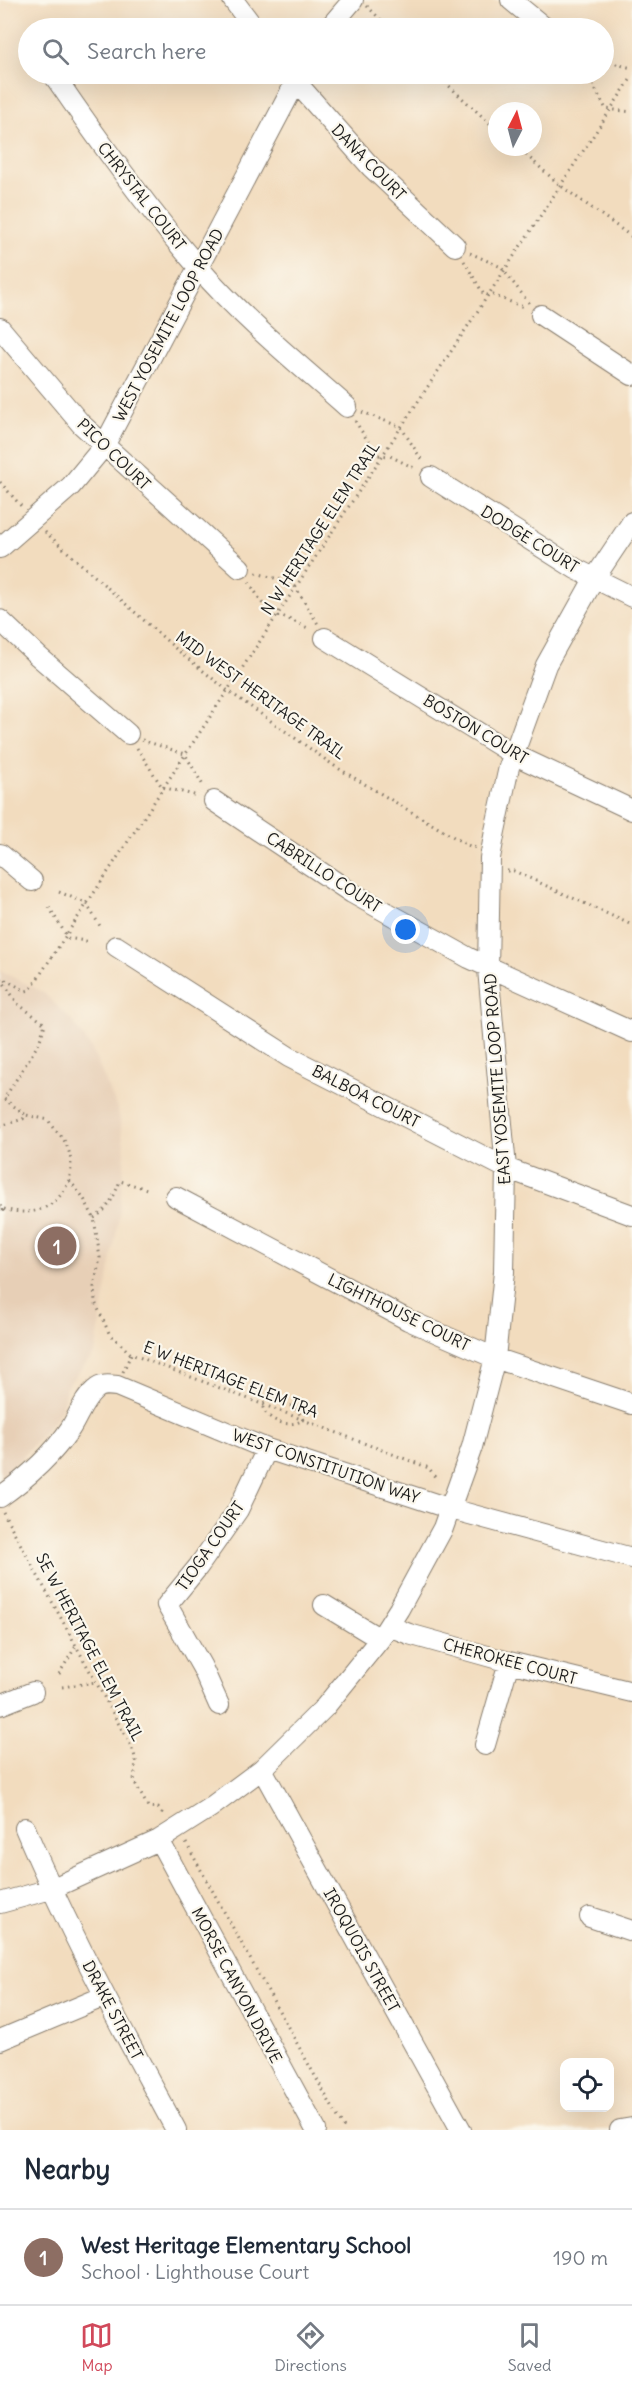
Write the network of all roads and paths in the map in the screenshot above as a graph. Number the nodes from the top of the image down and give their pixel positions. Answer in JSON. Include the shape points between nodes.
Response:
{"nodes":[{"id":1,"x":233,"y":0,"type":"edge"},
{"id":2,"x":511,"y":0,"type":"edge"},
{"id":3,"x":362,"y":5,"type":"edge"},
{"id":4,"x":246,"y":18,"type":"edge"},
{"id":5,"x":343,"y":18,"type":"edge"},
{"id":6,"x":377,"y":18,"type":"edge"},
{"id":7,"x":533,"y":18,"type":"edge"},
{"id":8,"x":614,"y":64,"type":"edge"},
{"id":9,"x":632,"y":68,"type":"edge"},
{"id":10,"x":632,"y":77,"type":"edge"},
{"id":11,"x":60,"y":84,"type":"edge"},
{"id":12,"x":290,"y":84,"type":"edge"},
{"id":13,"x":301,"y":84,"type":"edge"},
{"id":14,"x":447,"y":84,"type":"edge"},
{"id":15,"x":592,"y":84,"type":"edge"},
{"id":16,"x":610,"y":111,"type":"junction"},
{"id":17,"x":632,"y":112,"type":"edge"},
{"id":18,"x":488,"y":122,"type":"edge"},
{"id":19,"x":527,"y":156,"type":"edge"},
{"id":20,"x":561,"y":186,"type":"junction"},
{"id":21,"x":632,"y":237,"type":"edge"},
{"id":22,"x":455,"y":246,"type":"junction"},
{"id":23,"x":198,"y":267,"type":"junction"},
{"id":24,"x":504,"y":270,"type":"junction"},
{"id":25,"x":487,"y":295,"type":"junction"},
{"id":26,"x":541,"y":315,"type":"junction"},
{"id":27,"x":0,"y":328,"type":"edge"},
{"id":28,"x":632,"y":375,"type":"edge"},
{"id":29,"x":347,"y":407,"type":"junction"},
{"id":30,"x":401,"y":427,"type":"junction"},
{"id":31,"x":104,"y":446,"type":"junction"},
{"id":32,"x":382,"y":456,"type":"junction"},
{"id":33,"x":431,"y":477,"type":"junction"},
{"id":34,"x":0,"y":483,"type":"edge"},
{"id":35,"x":20,"y":505,"type":"dead end"},
{"id":36,"x":632,"y":522,"type":"edge"},
{"id":37,"x":48,"y":536,"type":"dead end"},
{"id":38,"x":0,"y":548,"type":"edge"},
{"id":39,"x":240,"y":568,"type":"junction"},
{"id":40,"x":594,"y":579,"type":"junction"},
{"id":41,"x":296,"y":586,"type":"junction"},
{"id":42,"x":632,"y":597,"type":"edge"},
{"id":43,"x":276,"y":616,"type":"junction"},
{"id":44,"x":0,"y":620,"type":"edge"},
{"id":45,"x":325,"y":638,"type":"junction"},
{"id":46,"x":227,"y":690,"type":"junction"},
{"id":47,"x":128,"y":734,"type":"junction"},
{"id":48,"x":185,"y":754,"type":"junction"},
{"id":49,"x":513,"y":754,"type":"junction"},
{"id":50,"x":162,"y":787,"type":"junction"},
{"id":51,"x":214,"y":801,"type":"junction"},
{"id":52,"x":632,"y":810,"type":"edge"},
{"id":53,"x":477,"y":848,"type":"dead end"},
{"id":54,"x":0,"y":854,"type":"edge"},
{"id":55,"x":505,"y":870,"type":"dead end"},
{"id":56,"x":32,"y":881,"type":"dead end"},
{"id":57,"x":59,"y":892,"type":"dead end"},
{"id":58,"x":86,"y":903,"type":"junction"},
{"id":59,"x":49,"y":907,"type":"dead end"},
{"id":60,"x":632,"y":925,"type":"edge"},
{"id":61,"x":100,"y":926,"type":"dead end"},
{"id":62,"x":65,"y":934,"type":"junction"},
{"id":63,"x":91,"y":942,"type":"dead end"},
{"id":64,"x":116,"y":946,"type":"dead end"},
{"id":65,"x":488,"y":969,"type":"junction"},
{"id":66,"x":0,"y":977,"type":"edge"},
{"id":67,"x":632,"y":1032,"type":"edge"},
{"id":68,"x":26,"y":1115,"type":"junction"},
{"id":69,"x":0,"y":1126,"type":"edge"},
{"id":70,"x":506,"y":1168,"type":"junction"},
{"id":71,"x":69,"y":1180,"type":"junction"},
{"id":72,"x":147,"y":1188,"type":"dead end"},
{"id":73,"x":176,"y":1197,"type":"dead end"},
{"id":74,"x":2,"y":1208,"type":"edge"},
{"id":75,"x":0,"y":1214,"type":"edge"},
{"id":76,"x":632,"y":1215,"type":"edge"},
{"id":77,"x":94,"y":1218,"type":"junction"},
{"id":78,"x":495,"y":1358,"type":"junction"},
{"id":79,"x":262,"y":1404,"type":"junction"},
{"id":80,"x":632,"y":1404,"type":"edge"},
{"id":81,"x":303,"y":1420,"type":"junction"},
{"id":82,"x":267,"y":1449,"type":"junction"},
{"id":83,"x":437,"y":1480,"type":"dead end"},
{"id":84,"x":0,"y":1497,"type":"edge"},
{"id":85,"x":451,"y":1509,"type":"junction"},
{"id":86,"x":7,"y":1518,"type":"dead end"},
{"id":87,"x":632,"y":1558,"type":"edge"},
{"id":88,"x":324,"y":1605,"type":"dead end"},
{"id":89,"x":384,"y":1633,"type":"junction"},
{"id":90,"x":76,"y":1646,"type":"junction"},
{"id":91,"x":509,"y":1662,"type":"junction"},
{"id":92,"x":59,"y":1674,"type":"dead end"},
{"id":93,"x":96,"y":1682,"type":"junction"},
{"id":94,"x":63,"y":1687,"type":"dead end"},
{"id":95,"x":33,"y":1692,"type":"dead end"},
{"id":96,"x":632,"y":1692,"type":"edge"},
{"id":97,"x":0,"y":1705,"type":"edge"},
{"id":98,"x":219,"y":1705,"type":"dead end"},
{"id":99,"x":485,"y":1745,"type":"dead end"},
{"id":100,"x":262,"y":1769,"type":"junction"},
{"id":101,"x":164,"y":1814,"type":"dead end"},
{"id":102,"x":25,"y":1828,"type":"dead end"},
{"id":103,"x":159,"y":1840,"type":"junction"},
{"id":104,"x":190,"y":1848,"type":"dead end"},
{"id":105,"x":51,"y":1889,"type":"junction"},
{"id":106,"x":0,"y":1903,"type":"edge"},
{"id":107,"x":590,"y":1917,"type":"dead end"},
{"id":108,"x":632,"y":1931,"type":"edge"},
{"id":109,"x":105,"y":1996,"type":"junction"},
{"id":110,"x":0,"y":2040,"type":"edge"},
{"id":111,"x":632,"y":2128,"type":"edge"},
{"id":112,"x":176,"y":2130,"type":"edge"},
{"id":113,"x":316,"y":2130,"type":"edge"},
{"id":114,"x":345,"y":2130,"type":"edge"},
{"id":115,"x":461,"y":2130,"type":"edge"},
{"id":116,"x":620,"y":2130,"type":"edge"}],
"edges":[{"from":1,"to":4,"type":"street"},
{"from":2,"to":7,"type":"street"},
{"from":3,"to":5,"type":"street"},
{"from":3,"to":6,"type":"path"},
{"from":8,"to":9,"type":"path"},
{"from":10,"to":16,"type":"path","name":"N W HERITAGE ELEM TRAIL"},
{"from":11,"to":23,"type":"street","name":"CHRYSTAL COURT","via":[[103,148]]},
{"from":12,"to":23,"type":"street","name":"WEST YOSEMITE LOOP ROAD"},
{"from":13,"to":22,"type":"street","name":"DANA COURT","via":[[370,167]]},
{"from":14,"to":18,"type":"path"},
{"from":15,"to":16,"type":"path"},
{"from":16,"to":17,"type":"path"},
{"from":16,"to":20,"type":"path","name":"N W HERITAGE ELEM TRAIL"},
{"from":19,"to":20,"type":"path"},
{"from":20,"to":21,"type":"path"},
{"from":20,"to":24,"type":"path","name":"N W HERITAGE ELEM TRAIL"},
{"from":22,"to":24,"type":"path"},
{"from":22,"to":25,"type":"path"},
{"from":23,"to":29,"type":"street","name":"CHRYSTAL COURT","via":[[269,339]]},
{"from":23,"to":31,"type":"street","name":"WEST YOSEMITE LOOP ROAD"},
{"from":24,"to":25,"type":"path","name":"N W HERITAGE ELEM TRAIL"},
{"from":24,"to":26,"type":"path"},
{"from":25,"to":26,"type":"path"},
{"from":25,"to":30,"type":"path","name":"N W HERITAGE ELEM TRAIL"},
{"from":26,"to":28,"type":"street"},
{"from":27,"to":31,"type":"street","name":"PICO COURT"},
{"from":29,"to":30,"type":"path"},
{"from":29,"to":32,"type":"path","via":[[377,455]]},
{"from":30,"to":32,"type":"path","name":"N W HERITAGE ELEM TRAIL"},
{"from":30,"to":33,"type":"path"},
{"from":31,"to":38,"type":"street","name":"WEST YOSEMITE LOOP ROAD","via":[[71,486]]},
{"from":31,"to":39,"type":"street","name":"PICO COURT"},
{"from":32,"to":33,"type":"path","via":[[390,456]]},
{"from":32,"to":41,"type":"path","name":"N W HERITAGE ELEM TRAIL"},
{"from":33,"to":40,"type":"street","name":"DODGE COURT"},
{"from":34,"to":35,"type":"path"},
{"from":36,"to":40,"type":"street","name":"EAST YOSEMITE LOOP ROAD"},
{"from":37,"to":46,"type":"path","name":"MID WEST HERITAGE TRAIL"},
{"from":39,"to":41,"type":"path"},
{"from":39,"to":43,"type":"path","via":[[271,617]]},
{"from":40,"to":42,"type":"street","name":"DODGE COURT"},
{"from":40,"to":49,"type":"street","name":"EAST YOSEMITE LOOP ROAD","via":[[546,664]]},
{"from":41,"to":43,"type":"path","name":"N W HERITAGE ELEM TRAIL"},
{"from":41,"to":45,"type":"path"},
{"from":43,"to":45,"type":"path"},
{"from":43,"to":46,"type":"path","name":"N W HERITAGE ELEM TRAIL"},
{"from":44,"to":47,"type":"street"},
{"from":45,"to":49,"type":"street","name":"BOSTON COURT"},
{"from":46,"to":48,"type":"path","name":"N W HERITAGE ELEM TRAIL"},
{"from":46,"to":53,"type":"path","name":"MID WEST HERITAGE TRAIL","via":[[336,767]]},
{"from":47,"to":48,"type":"path"},
{"from":47,"to":50,"type":"path"},
{"from":48,"to":50,"type":"path","name":"N W HERITAGE ELEM TRAIL"},
{"from":48,"to":51,"type":"path"},
{"from":49,"to":52,"type":"street","name":"BOSTON COURT"},
{"from":49,"to":65,"type":"street","name":"EAST YOSEMITE LOOP ROAD","via":[[490,858]]},
{"from":50,"to":51,"type":"path"},
{"from":50,"to":58,"type":"path","name":"N W HERITAGE ELEM TRAIL"},
{"from":51,"to":65,"type":"street","name":"CABRILLO COURT","via":[[352,893]]},
{"from":54,"to":56,"type":"street"},
{"from":55,"to":60,"type":"path"},
{"from":57,"to":58,"type":"path"},
{"from":58,"to":61,"type":"path"},
{"from":58,"to":62,"type":"path","name":"N W HERITAGE ELEM TRAIL"},
{"from":59,"to":62,"type":"path"},
{"from":62,"to":63,"type":"path"},
{"from":62,"to":66,"type":"path","name":"N W HERITAGE ELEM TRAIL","via":[[30,990]]},
{"from":64,"to":70,"type":"street","name":"BALBOA COURT","via":[[289,1057]]},
{"from":65,"to":67,"type":"street","name":"CABRILLO COURT"},
{"from":65,"to":70,"type":"street","name":"EAST YOSEMITE LOOP ROAD"},
{"from":66,"to":68,"type":"path","via":[[18,1004],[45,1024],[39,1043],[4,1099]]},
{"from":68,"to":69,"type":"path"},
{"from":68,"to":71,"type":"path","via":[[50,1120],[50,1126],[65,1142],[71,1162]]},
{"from":70,"to":76,"type":"street","name":"BALBOA COURT"},
{"from":70,"to":78,"type":"street","name":"EAST YOSEMITE LOOP ROAD","via":[[504,1272]]},
{"from":71,"to":74,"type":"path","via":[[60,1198],[43,1209],[22,1213]]},
{"from":71,"to":77,"type":"path","name":"E W HERITAGE ELEM TRA"},
{"from":72,"to":77,"type":"path","via":[[120,1180],[113,1199]]},
{"from":73,"to":78,"type":"street","name":"LIGHTHOUSE COURT","via":[[408,1320]]},
{"from":74,"to":75,"type":"path"},
{"from":77,"to":79,"type":"path","name":"E W HERITAGE ELEM TRA","via":[[99,1258],[95,1302],[109,1332],[131,1354]]},
{"from":78,"to":80,"type":"street","name":"LIGHTHOUSE COURT"},
{"from":78,"to":85,"type":"street","name":"EAST YOSEMITE LOOP ROAD"},
{"from":79,"to":81,"type":"path","name":"E W HERITAGE ELEM TRA"},
{"from":79,"to":81,"type":"path","via":[[273,1400],[289,1404]]},
{"from":79,"to":81,"type":"path","via":[[275,1420],[291,1424]]},
{"from":81,"to":83,"type":"path","name":"E W HERITAGE ELEM TRA","via":[[429,1468]]},
{"from":82,"to":84,"type":"street","name":"WEST CONSTITUTION WAY","via":[[117,1386],[103,1386],[89,1397],[40,1465]]},
{"from":82,"to":85,"type":"street","name":"WEST CONSTITUTION WAY"},
{"from":82,"to":98,"type":"street","name":"TIOGA COURT","via":[[238,1510],[167,1605]]},
{"from":85,"to":87,"type":"street","name":"WEST CONSTITUTION WAY"},
{"from":85,"to":89,"type":"street","name":"EAST YOSEMITE LOOP ROAD"},
{"from":86,"to":90,"type":"path","name":"SE W HERITAGE ELEM TRAIL"},
{"from":88,"to":89,"type":"street","name":"CHEROKEE COURT"},
{"from":89,"to":91,"type":"street","name":"CHEROKEE COURT"},
{"from":89,"to":100,"type":"street","name":"EAST YOSEMITE LOOP ROAD","via":[[325,1707]]},
{"from":90,"to":92,"type":"path"},
{"from":90,"to":93,"type":"path","name":"SE W HERITAGE ELEM TRAIL"},
{"from":91,"to":96,"type":"street","name":"CHEROKEE COURT"},
{"from":91,"to":99,"type":"street"},
{"from":93,"to":94,"type":"path"},
{"from":93,"to":101,"type":"path","name":"SE W HERITAGE ELEM TRAIL","via":[[133,1750],[136,1785],[148,1807],[158,1808]]},
{"from":95,"to":97,"type":"street"},
{"from":100,"to":103,"type":"street","name":"EAST YOSEMITE LOOP ROAD","via":[[211,1808]]},
{"from":100,"to":115,"type":"street","name":"IROQUOIS STREET"},
{"from":102,"to":105,"type":"street","name":"DRAKE STREET"},
{"from":103,"to":105,"type":"street","name":"EAST YOSEMITE LOOP ROAD"},
{"from":103,"to":113,"type":"street","name":"MORSE CANYON DRIVE"},
{"from":104,"to":114,"type":"path"},
{"from":105,"to":106,"type":"street","name":"EAST YOSEMITE LOOP ROAD"},
{"from":105,"to":109,"type":"street","name":"DRAKE STREET"},
{"from":107,"to":108,"type":"street"},
{"from":109,"to":110,"type":"street"},
{"from":109,"to":112,"type":"street","name":"DRAKE STREET"},
{"from":111,"to":116,"type":"street"}]}
